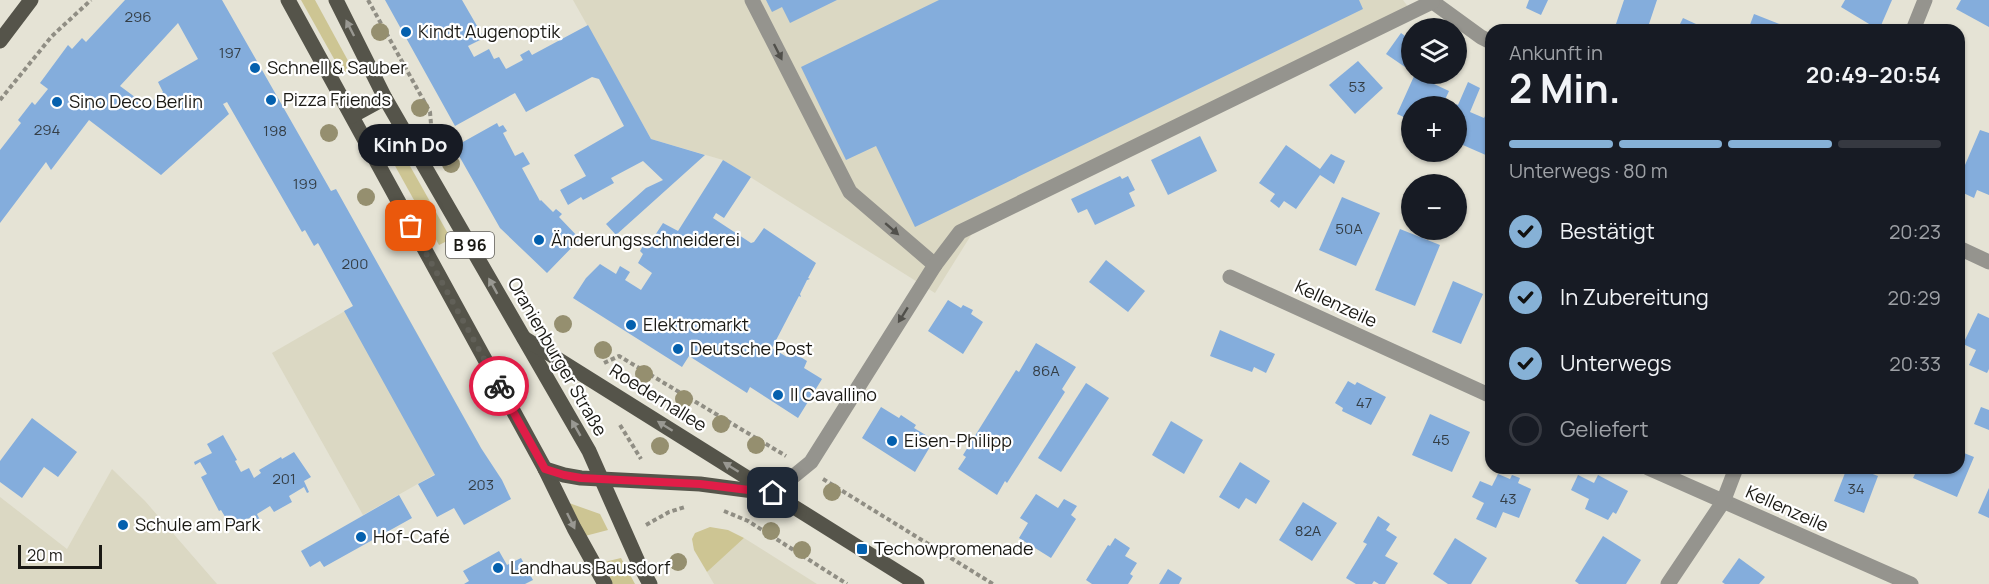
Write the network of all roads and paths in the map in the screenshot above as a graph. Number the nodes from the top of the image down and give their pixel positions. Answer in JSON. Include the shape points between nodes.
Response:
{"nodes":[{"id":1,"x":91,"y":0,"type":"edge"},
{"id":2,"x":288,"y":0,"type":"edge"},
{"id":3,"x":336,"y":0,"type":"edge"},
{"id":4,"x":752,"y":0,"type":"edge"},
{"id":5,"x":1925,"y":0,"type":"edge"},
{"id":6,"x":1431,"y":1,"type":"edge"},
{"id":7,"x":27,"y":4,"type":"edge"},
{"id":8,"x":1915,"y":24,"type":"edge"},
{"id":9,"x":1485,"y":39,"type":"edge"},
{"id":10,"x":0,"y":41,"type":"edge"},
{"id":11,"x":386,"y":98,"type":"junction"},
{"id":12,"x":0,"y":100,"type":"edge"},
{"id":13,"x":352,"y":116,"type":"junction"},
{"id":14,"x":437,"y":143,"type":"dead end"},
{"id":15,"x":418,"y":153,"type":"junction"},
{"id":16,"x":1965,"y":251,"type":"edge"},
{"id":17,"x":1989,"y":262,"type":"edge"},
{"id":18,"x":935,"y":265,"type":"junction"},
{"id":19,"x":1230,"y":277,"type":"dead end"},
{"id":20,"x":522,"y":337,"type":"junction"},
{"id":21,"x":1485,"y":393,"type":"edge"},
{"id":22,"x":615,"y":415,"type":"dead end"},
{"id":23,"x":643,"y":463,"type":"dead end"},
{"id":24,"x":545,"y":469,"type":"junction"},
{"id":25,"x":1661,"y":474,"type":"edge"},
{"id":26,"x":1734,"y":474,"type":"edge"},
{"id":27,"x":603,"y":480,"type":"junction"},
{"id":28,"x":773,"y":493,"type":"junction"},
{"id":29,"x":1723,"y":502,"type":"junction"},
{"id":30,"x":692,"y":506,"type":"dead end"},
{"id":31,"x":681,"y":507,"type":"dead end"},
{"id":32,"x":717,"y":508,"type":"dead end"},
{"id":33,"x":605,"y":584,"type":"edge"},
{"id":34,"x":650,"y":584,"type":"edge"},
{"id":35,"x":848,"y":584,"type":"edge"},
{"id":36,"x":917,"y":584,"type":"edge"},
{"id":37,"x":1668,"y":584,"type":"edge"},
{"id":38,"x":1911,"y":584,"type":"edge"}],
"edges":[{"from":1,"to":12,"type":"path","via":[[52,36]]},
{"from":2,"to":13,"type":"main road","number":"B 96"},
{"from":11,"to":3,"type":"main road","name":"Oranienburger Straße","number":"B 96","one_way":true},
{"from":4,"to":18,"type":"street","one_way":true,"via":[[850,192]]},
{"from":5,"to":8,"type":"street"},
{"from":6,"to":9,"type":"street"},
{"from":6,"to":18,"type":"street","via":[[960,232]]},
{"from":7,"to":10,"type":"main road"},
{"from":11,"to":13,"type":"main road"},
{"from":11,"to":15,"type":"main road","name":"Oranienburger Straße","number":"B 96"},
{"from":13,"to":24,"type":"main road","number":"B 96"},
{"from":14,"to":15,"type":"street"},
{"from":20,"to":15,"type":"main road","name":"Oranienburger Straße","number":"B 96","one_way":true},
{"from":16,"to":17,"type":"street"},
{"from":18,"to":28,"type":"street","one_way":true,"via":[[811,462]]},
{"from":19,"to":21,"type":"street","name":"Kellenzeile"},
{"from":27,"to":20,"type":"main road","name":"Oranienburger Straße","one_way":true},
{"from":28,"to":20,"type":"main road","name":"Roedernallee","number":"B 96","one_way":true},
{"from":22,"to":23,"type":"path"},
{"from":24,"to":27,"type":"main road","number":"B 96"},
{"from":24,"to":33,"type":"main road","one_way":true},
{"from":25,"to":29,"type":"street","name":"Kellenzeile"},
{"from":26,"to":29,"type":"street"},
{"from":27,"to":28,"type":"main road","name":"Roedernallee","number":"B 96","via":[[700,484]]},
{"from":27,"to":34,"type":"main road","name":"Oranienburger Straße"},
{"from":28,"to":36,"type":"main road","name":"Roedernallee","number":"B 96"},
{"from":29,"to":37,"type":"street"},
{"from":29,"to":38,"type":"street","name":"Kellenzeile"},
{"from":30,"to":31,"type":"path"},
{"from":32,"to":35,"type":"path","via":[[748,521]]}]}
